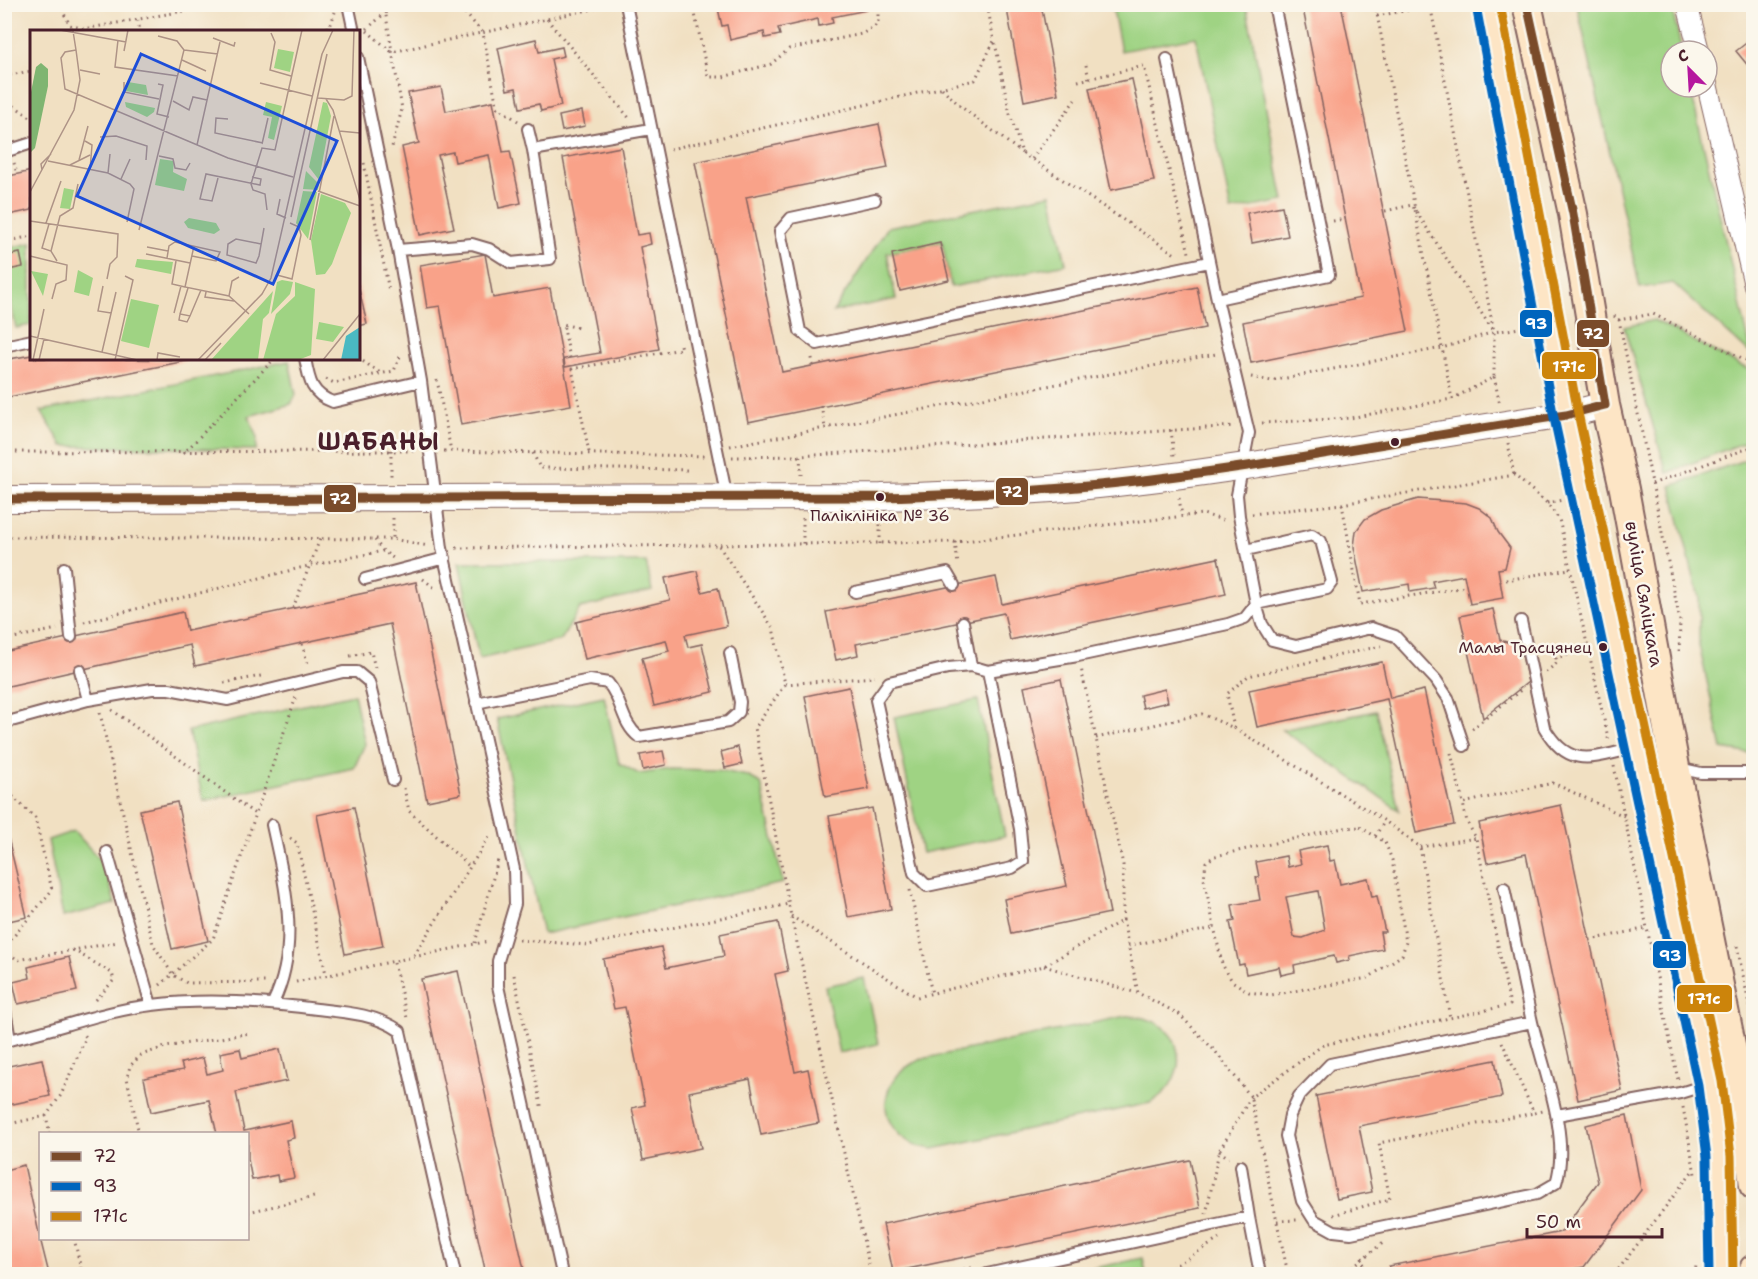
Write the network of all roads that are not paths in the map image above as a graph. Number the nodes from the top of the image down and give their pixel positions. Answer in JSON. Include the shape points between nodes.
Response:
{"nodes":[{"id":1,"x":348,"y":4,"type":"edge"},
{"id":2,"x":626,"y":4,"type":"edge"},
{"id":3,"x":1274,"y":4,"type":"edge"},
{"id":4,"x":1488,"y":4,"type":"edge"},
{"id":5,"x":1527,"y":4,"type":"edge"},
{"id":6,"x":1687,"y":4,"type":"edge"},
{"id":7,"x":357,"y":30,"type":"edge"},
{"id":8,"x":1696,"y":39,"type":"edge"},
{"id":9,"x":1167,"y":59,"type":"dead end"},
{"id":10,"x":360,"y":67,"type":"edge"},
{"id":11,"x":1711,"y":99,"type":"edge"},
{"id":12,"x":528,"y":129,"type":"road end"},
{"id":13,"x":651,"y":129,"type":"junction"},
{"id":14,"x":30,"y":144,"type":"edge"},
{"id":15,"x":533,"y":150,"type":"junction"},
{"id":16,"x":4,"y":152,"type":"edge"},
{"id":17,"x":875,"y":200,"type":"dead end"},
{"id":18,"x":398,"y":250,"type":"junction"},
{"id":19,"x":1209,"y":262,"type":"junction"},
{"id":20,"x":1754,"y":285,"type":"edge"},
{"id":21,"x":1217,"y":299,"type":"junction"},
{"id":22,"x":30,"y":340,"type":"edge"},
{"id":23,"x":4,"y":346,"type":"edge"},
{"id":24,"x":305,"y":360,"type":"edge"},
{"id":25,"x":421,"y":381,"type":"junction"},
{"id":26,"x":1605,"y":405,"type":"junction"},
{"id":27,"x":1566,"y":415,"type":"junction"},
{"id":28,"x":1244,"y":465,"type":"junction"},
{"id":29,"x":438,"y":498,"type":"junction"},
{"id":30,"x":727,"y":498,"type":"junction"},
{"id":31,"x":4,"y":499,"type":"edge"},
{"id":32,"x":1246,"y":550,"type":"junction"},
{"id":33,"x":446,"y":558,"type":"junction"},
{"id":34,"x":64,"y":568,"type":"dead end"},
{"id":35,"x":365,"y":579,"type":"dead end"},
{"id":36,"x":954,"y":585,"type":"dead end"},
{"id":37,"x":855,"y":592,"type":"dead end"},
{"id":38,"x":1257,"y":604,"type":"junction"},
{"id":39,"x":1521,"y":621,"type":"dead end"},
{"id":40,"x":963,"y":622,"type":"dead end"},
{"id":41,"x":70,"y":632,"type":"road end"},
{"id":42,"x":730,"y":653,"type":"dead end"},
{"id":43,"x":971,"y":666,"type":"junction"},
{"id":44,"x":80,"y":670,"type":"dead end"},
{"id":45,"x":988,"y":671,"type":"junction"},
{"id":46,"x":92,"y":699,"type":"junction"},
{"id":47,"x":476,"y":703,"type":"junction"},
{"id":48,"x":4,"y":723,"type":"edge"},
{"id":49,"x":1462,"y":742,"type":"road end"},
{"id":50,"x":1639,"y":747,"type":"junction"},
{"id":51,"x":1675,"y":767,"type":"junction"},
{"id":52,"x":1754,"y":773,"type":"edge"},
{"id":53,"x":397,"y":779,"type":"road end"},
{"id":54,"x":272,"y":825,"type":"road end"},
{"id":55,"x":107,"y":852,"type":"dead end"},
{"id":56,"x":1504,"y":888,"type":"dead end"},
{"id":57,"x":273,"y":1003,"type":"junction"},
{"id":58,"x":4,"y":1004,"type":"edge"},
{"id":59,"x":150,"y":1005,"type":"junction"},
{"id":60,"x":1533,"y":1022,"type":"junction"},
{"id":61,"x":7,"y":1040,"type":"edge"},
{"id":62,"x":1710,"y":1084,"type":"junction"},
{"id":63,"x":1556,"y":1111,"type":"junction"},
{"id":64,"x":1241,"y":1166,"type":"dead end"},
{"id":65,"x":1754,"y":1185,"type":"edge"},
{"id":66,"x":1249,"y":1217,"type":"junction"},
{"id":67,"x":1039,"y":1269,"type":"edge"},
{"id":68,"x":1754,"y":1269,"type":"edge"},
{"id":69,"x":986,"y":1270,"type":"edge"},
{"id":70,"x":1708,"y":1272,"type":"edge"},
{"id":71,"x":455,"y":1275,"type":"edge"},
{"id":72,"x":562,"y":1275,"type":"edge"},
{"id":73,"x":1260,"y":1275,"type":"edge"},
{"id":74,"x":1753,"y":1275,"type":"edge"}],
"edges":[{"from":1,"to":7,"type":"lane"},
{"from":2,"to":13,"type":"lane"},
{"from":3,"to":21,"type":"lane","via":[[1329,275]]},
{"from":4,"to":27,"type":"main road","name":"вуліца Сяліцкага"},
{"from":5,"to":26,"type":"main road","name":"вуліца Сяліцкага","via":[[1573,214]]},
{"from":6,"to":8,"type":"street"},
{"from":9,"to":19,"type":"lane"},
{"from":10,"to":18,"type":"lane"},
{"from":11,"to":20,"type":"street"},
{"from":12,"to":15,"type":"lane"},
{"from":13,"to":15,"type":"lane"},
{"from":13,"to":30,"type":"lane"},
{"from":14,"to":16,"type":"lane"},
{"from":15,"to":18,"type":"lane","via":[[550,259],[511,263],[472,244]]},
{"from":17,"to":19,"type":"lane","via":[[791,218],[780,231],[800,330],[816,344]]},
{"from":18,"to":25,"type":"lane"},
{"from":19,"to":21,"type":"lane"},
{"from":21,"to":28,"type":"lane","via":[[1249,433]]},
{"from":22,"to":23,"type":"lane"},
{"from":24,"to":25,"type":"lane","via":[[309,384],[320,397],[333,402]]},
{"from":25,"to":29,"type":"lane"},
{"from":26,"to":27,"type":"street"},
{"from":26,"to":51,"type":"main road","name":"вуліца Сяліцкага"},
{"from":27,"to":28,"type":"street"},
{"from":27,"to":50,"type":"main road","name":"вуліца Сяліцкага"},
{"from":28,"to":30,"type":"street","via":[[998,494]]},
{"from":28,"to":32,"type":"lane","via":[[1238,495]]},
{"from":29,"to":30,"type":"street"},
{"from":29,"to":31,"type":"street"},
{"from":29,"to":33,"type":"lane"},
{"from":32,"to":38,"type":"lane"},
{"from":32,"to":38,"type":"lane","via":[[1312,535],[1321,540],[1332,574],[1328,589]]},
{"from":33,"to":35,"type":"lane"},
{"from":33,"to":47,"type":"lane"},
{"from":34,"to":41,"type":"lane"},
{"from":36,"to":37,"type":"lane","via":[[947,573]]},
{"from":38,"to":45,"type":"lane","via":[[1245,618],[1228,624]]},
{"from":38,"to":49,"type":"lane","via":[[1262,624],[1272,640],[1296,646],[1371,628],[1395,636],[1448,698]]},
{"from":39,"to":50,"type":"lane","via":[[1544,728],[1563,752],[1574,758],[1589,758]]},
{"from":40,"to":43,"type":"lane"},
{"from":42,"to":47,"type":"lane","via":[[740,702],[739,712],[728,722],[639,737],[628,729],[618,694],[608,683],[590,680]]},
{"from":43,"to":45,"type":"lane"},
{"from":43,"to":45,"type":"lane","via":[[889,682],[876,700],[914,873],[927,886],[1012,868],[1023,861]]},
{"from":44,"to":46,"type":"lane"},
{"from":46,"to":48,"type":"lane"},
{"from":46,"to":53,"type":"lane","via":[[169,689],[228,700],[357,672],[369,682]]},
{"from":47,"to":72,"type":"lane","via":[[514,869],[515,904],[498,961],[498,986]]},
{"from":50,"to":62,"type":"main road","name":"вуліца Сяліцкага"},
{"from":51,"to":52,"type":"lane","via":[[1701,773]]},
{"from":51,"to":65,"type":"main road","name":"вуліца Сяліцкага","via":[[1746,1114]]},
{"from":54,"to":57,"type":"lane","via":[[290,933],[283,982]]},
{"from":55,"to":59,"type":"lane"},
{"from":56,"to":60,"type":"lane"},
{"from":57,"to":59,"type":"lane"},
{"from":57,"to":71,"type":"lane","via":[[352,1013],[400,1030]]},
{"from":58,"to":61,"type":"lane"},
{"from":59,"to":61,"type":"lane"},
{"from":60,"to":63,"type":"lane"},
{"from":60,"to":63,"type":"lane","via":[[1330,1064],[1299,1096],[1290,1115],[1286,1136],[1302,1201],[1314,1220],[1334,1231],[1351,1233],[1537,1194],[1556,1184],[1560,1171]]},
{"from":62,"to":63,"type":"lane","via":[[1680,1093]]},
{"from":62,"to":70,"type":"main road","name":"вуліца Сяліцкага","via":[[1719,1156]]},
{"from":64,"to":66,"type":"lane"},
{"from":66,"to":67,"type":"lane"},
{"from":66,"to":73,"type":"lane"},
{"from":67,"to":69,"type":"lane"},
{"from":68,"to":74,"type":"main road"}]}
